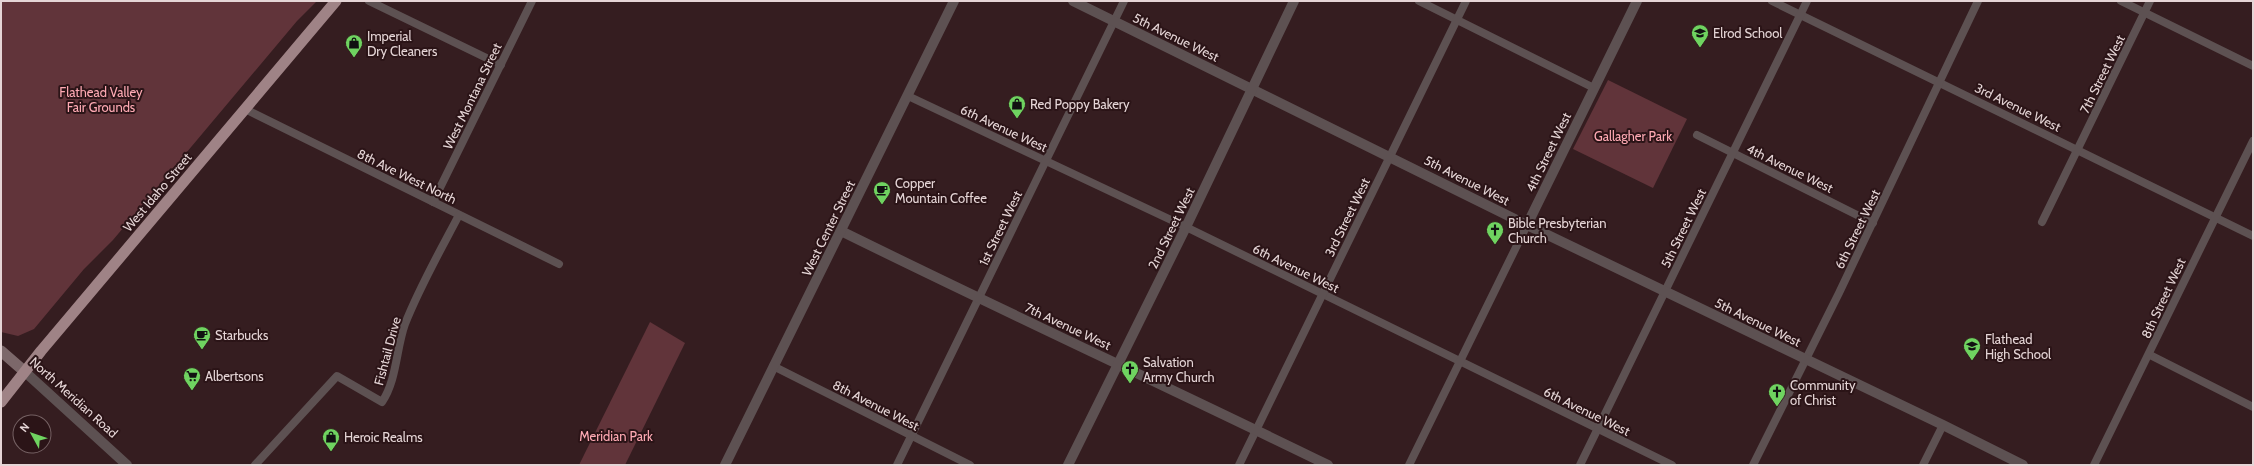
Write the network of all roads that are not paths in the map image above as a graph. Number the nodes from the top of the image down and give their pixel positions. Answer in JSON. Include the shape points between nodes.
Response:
{"nodes":[{"id":1,"x":336,"y":1,"type":"edge"},
{"id":2,"x":369,"y":1,"type":"edge"},
{"id":3,"x":532,"y":1,"type":"edge"},
{"id":4,"x":954,"y":1,"type":"edge"},
{"id":5,"x":1073,"y":1,"type":"edge"},
{"id":6,"x":1124,"y":1,"type":"edge"},
{"id":7,"x":1294,"y":1,"type":"edge"},
{"id":8,"x":1418,"y":1,"type":"edge"},
{"id":9,"x":1466,"y":1,"type":"edge"},
{"id":10,"x":1637,"y":1,"type":"edge"},
{"id":11,"x":1772,"y":1,"type":"edge"},
{"id":12,"x":1806,"y":1,"type":"edge"},
{"id":13,"x":1978,"y":1,"type":"edge"},
{"id":14,"x":2121,"y":1,"type":"edge"},
{"id":15,"x":2150,"y":1,"type":"edge"},
{"id":16,"x":2145,"y":13,"type":"junction"},
{"id":17,"x":1800,"y":15,"type":"junction"},
{"id":18,"x":1457,"y":20,"type":"junction"},
{"id":19,"x":1114,"y":22,"type":"junction"},
{"id":20,"x":501,"y":65,"type":"junction"},
{"id":21,"x":2253,"y":66,"type":"edge"},
{"id":22,"x":1940,"y":83,"type":"junction"},
{"id":23,"x":1594,"y":88,"type":"junction"},
{"id":24,"x":1251,"y":89,"type":"junction"},
{"id":25,"x":908,"y":96,"type":"junction"},
{"id":26,"x":245,"y":109,"type":"junction"},
{"id":27,"x":1697,"y":135,"type":"dead end"},
{"id":28,"x":2253,"y":141,"type":"edge"},
{"id":29,"x":2078,"y":150,"type":"junction"},
{"id":30,"x":1732,"y":153,"type":"junction"},
{"id":31,"x":1390,"y":156,"type":"junction"},
{"id":32,"x":1046,"y":161,"type":"junction"},
{"id":33,"x":434,"y":202,"type":"junction"},
{"id":34,"x":459,"y":215,"type":"junction"},
{"id":35,"x":2216,"y":218,"type":"junction"},
{"id":36,"x":1873,"y":222,"type":"junction"},
{"id":37,"x":2042,"y":222,"type":"dead end"},
{"id":38,"x":1527,"y":225,"type":"junction"},
{"id":39,"x":1186,"y":228,"type":"junction"},
{"id":40,"x":841,"y":231,"type":"junction"},
{"id":41,"x":2253,"y":236,"type":"edge"},
{"id":42,"x":559,"y":264,"type":"dead end"},
{"id":43,"x":1666,"y":292,"type":"junction"},
{"id":44,"x":1322,"y":294,"type":"junction"},
{"id":45,"x":978,"y":299,"type":"junction"},
{"id":46,"x":1,"y":351,"type":"edge"},
{"id":47,"x":2150,"y":355,"type":"junction"},
{"id":48,"x":1806,"y":359,"type":"junction"},
{"id":49,"x":1459,"y":361,"type":"junction"},
{"id":50,"x":1117,"y":364,"type":"junction"},
{"id":51,"x":773,"y":366,"type":"junction"},
{"id":52,"x":24,"y":371,"type":"junction"},
{"id":53,"x":1,"y":402,"type":"edge"},
{"id":54,"x":2253,"y":406,"type":"edge"},
{"id":55,"x":1943,"y":424,"type":"junction"},
{"id":56,"x":1597,"y":429,"type":"junction"},
{"id":57,"x":1256,"y":430,"type":"junction"},
{"id":58,"x":911,"y":436,"type":"junction"},
{"id":59,"x":128,"y":465,"type":"edge"},
{"id":60,"x":255,"y":465,"type":"edge"},
{"id":61,"x":725,"y":465,"type":"edge"},
{"id":62,"x":897,"y":465,"type":"edge"},
{"id":63,"x":970,"y":465,"type":"edge"},
{"id":64,"x":1068,"y":465,"type":"edge"},
{"id":65,"x":1239,"y":465,"type":"edge"},
{"id":66,"x":1328,"y":465,"type":"edge"},
{"id":67,"x":1409,"y":465,"type":"edge"},
{"id":68,"x":1580,"y":465,"type":"edge"},
{"id":69,"x":1672,"y":465,"type":"edge"},
{"id":70,"x":1753,"y":465,"type":"edge"},
{"id":71,"x":1923,"y":465,"type":"edge"},
{"id":72,"x":2023,"y":465,"type":"edge"},
{"id":73,"x":2094,"y":465,"type":"edge"}],
"edges":[{"from":1,"to":26,"type":"highway","name":"West Idaho Street"},
{"from":2,"to":20,"type":"street"},
{"from":3,"to":20,"type":"street","name":"West Montana Street"},
{"from":4,"to":25,"type":"street","name":"West Center Street"},
{"from":5,"to":19,"type":"street","name":"5th Avenue West"},
{"from":6,"to":19,"type":"street","name":"1st Street West"},
{"from":7,"to":24,"type":"street","name":"2nd Street West"},
{"from":8,"to":18,"type":"street"},
{"from":9,"to":18,"type":"street","name":"3rd Street West"},
{"from":10,"to":23,"type":"street","name":"4th Street West"},
{"from":11,"to":17,"type":"street","name":"3rd Avenue West"},
{"from":12,"to":17,"type":"street","name":"5th Street West"},
{"from":13,"to":22,"type":"street","name":"6th Street West"},
{"from":14,"to":16,"type":"street"},
{"from":15,"to":16,"type":"street","name":"7th Street West"},
{"from":16,"to":21,"type":"street"},
{"from":16,"to":29,"type":"street","name":"7th Street West"},
{"from":17,"to":22,"type":"street","name":"3rd Avenue West"},
{"from":17,"to":30,"type":"street","name":"5th Street West"},
{"from":18,"to":23,"type":"street"},
{"from":18,"to":31,"type":"street","name":"3rd Street West"},
{"from":19,"to":24,"type":"street","name":"5th Avenue West"},
{"from":19,"to":32,"type":"street","name":"1st Street West"},
{"from":20,"to":33,"type":"street","name":"West Montana Street"},
{"from":22,"to":29,"type":"street","name":"3rd Avenue West"},
{"from":22,"to":36,"type":"street","name":"6th Street West"},
{"from":23,"to":38,"type":"street","name":"4th Street West"},
{"from":24,"to":31,"type":"street","name":"5th Avenue West"},
{"from":24,"to":39,"type":"street","name":"2nd Street West"},
{"from":25,"to":32,"type":"street","name":"6th Avenue West"},
{"from":25,"to":40,"type":"street","name":"West Center Street"},
{"from":26,"to":33,"type":"street","name":"8th Ave West North"},
{"from":26,"to":52,"type":"highway","name":"West Idaho Street"},
{"from":27,"to":30,"type":"street","name":"4th Avenue West"},
{"from":28,"to":35,"type":"street","name":"8th Street West"},
{"from":29,"to":35,"type":"street","name":"3rd Avenue West"},
{"from":29,"to":37,"type":"street","name":"7th Street West"},
{"from":30,"to":36,"type":"street","name":"4th Avenue West"},
{"from":30,"to":43,"type":"street","name":"5th Street West"},
{"from":31,"to":38,"type":"street","name":"5th Avenue West"},
{"from":31,"to":44,"type":"street","name":"3rd Street West"},
{"from":32,"to":39,"type":"street","name":"6th Avenue West"},
{"from":32,"to":45,"type":"street","name":"1st Street West"},
{"from":33,"to":34,"type":"street","name":"8th Ave West North"},
{"from":34,"to":42,"type":"street","name":"8th Ave West North"},
{"from":34,"to":60,"type":"street","name":"Fishtail Drive","via":[[405,324],[389,391],[382,402],[337,376]]},
{"from":35,"to":41,"type":"street","name":"3rd Avenue West"},
{"from":35,"to":47,"type":"street","name":"8th Street West"},
{"from":36,"to":48,"type":"street","name":"6th Street West"},
{"from":38,"to":43,"type":"street","name":"5th Avenue West"},
{"from":38,"to":49,"type":"street","name":"4th Street West"},
{"from":39,"to":44,"type":"street","name":"6th Avenue West"},
{"from":39,"to":50,"type":"street","name":"2nd Street West"},
{"from":40,"to":45,"type":"street","name":"7th Avenue West"},
{"from":40,"to":51,"type":"street","name":"West Center Street"},
{"from":43,"to":48,"type":"street","name":"5th Avenue West"},
{"from":43,"to":56,"type":"street","name":"5th Street West"},
{"from":44,"to":49,"type":"street","name":"6th Avenue West"},
{"from":44,"to":57,"type":"street","name":"3rd Street West"},
{"from":45,"to":50,"type":"street","name":"7th Avenue West"},
{"from":45,"to":58,"type":"street","name":"1st Street West"},
{"from":46,"to":52,"type":"main road","name":"North Meridian Road"},
{"from":47,"to":54,"type":"street"},
{"from":47,"to":73,"type":"street","name":"8th Street West"},
{"from":48,"to":55,"type":"street","name":"5th Avenue West"},
{"from":48,"to":70,"type":"street","name":"6th Street West"},
{"from":49,"to":56,"type":"street","name":"6th Avenue West"},
{"from":49,"to":67,"type":"street","name":"4th Street West"},
{"from":50,"to":57,"type":"street","name":"7th Avenue West"},
{"from":50,"to":64,"type":"street","name":"2nd Street West"},
{"from":51,"to":58,"type":"street","name":"8th Avenue West"},
{"from":51,"to":61,"type":"street","name":"West Center Street"},
{"from":52,"to":53,"type":"highway","name":"West Idaho Street"},
{"from":52,"to":59,"type":"street","name":"North Meridian Road"},
{"from":55,"to":71,"type":"street"},
{"from":55,"to":72,"type":"street","name":"5th Avenue West"},
{"from":56,"to":68,"type":"street","name":"5th Street West"},
{"from":56,"to":69,"type":"street","name":"6th Avenue West"},
{"from":57,"to":65,"type":"street","name":"3rd Street West"},
{"from":57,"to":66,"type":"street","name":"7th Avenue West"},
{"from":58,"to":62,"type":"street","name":"1st Street West"},
{"from":58,"to":63,"type":"street","name":"8th Avenue West"}]}
